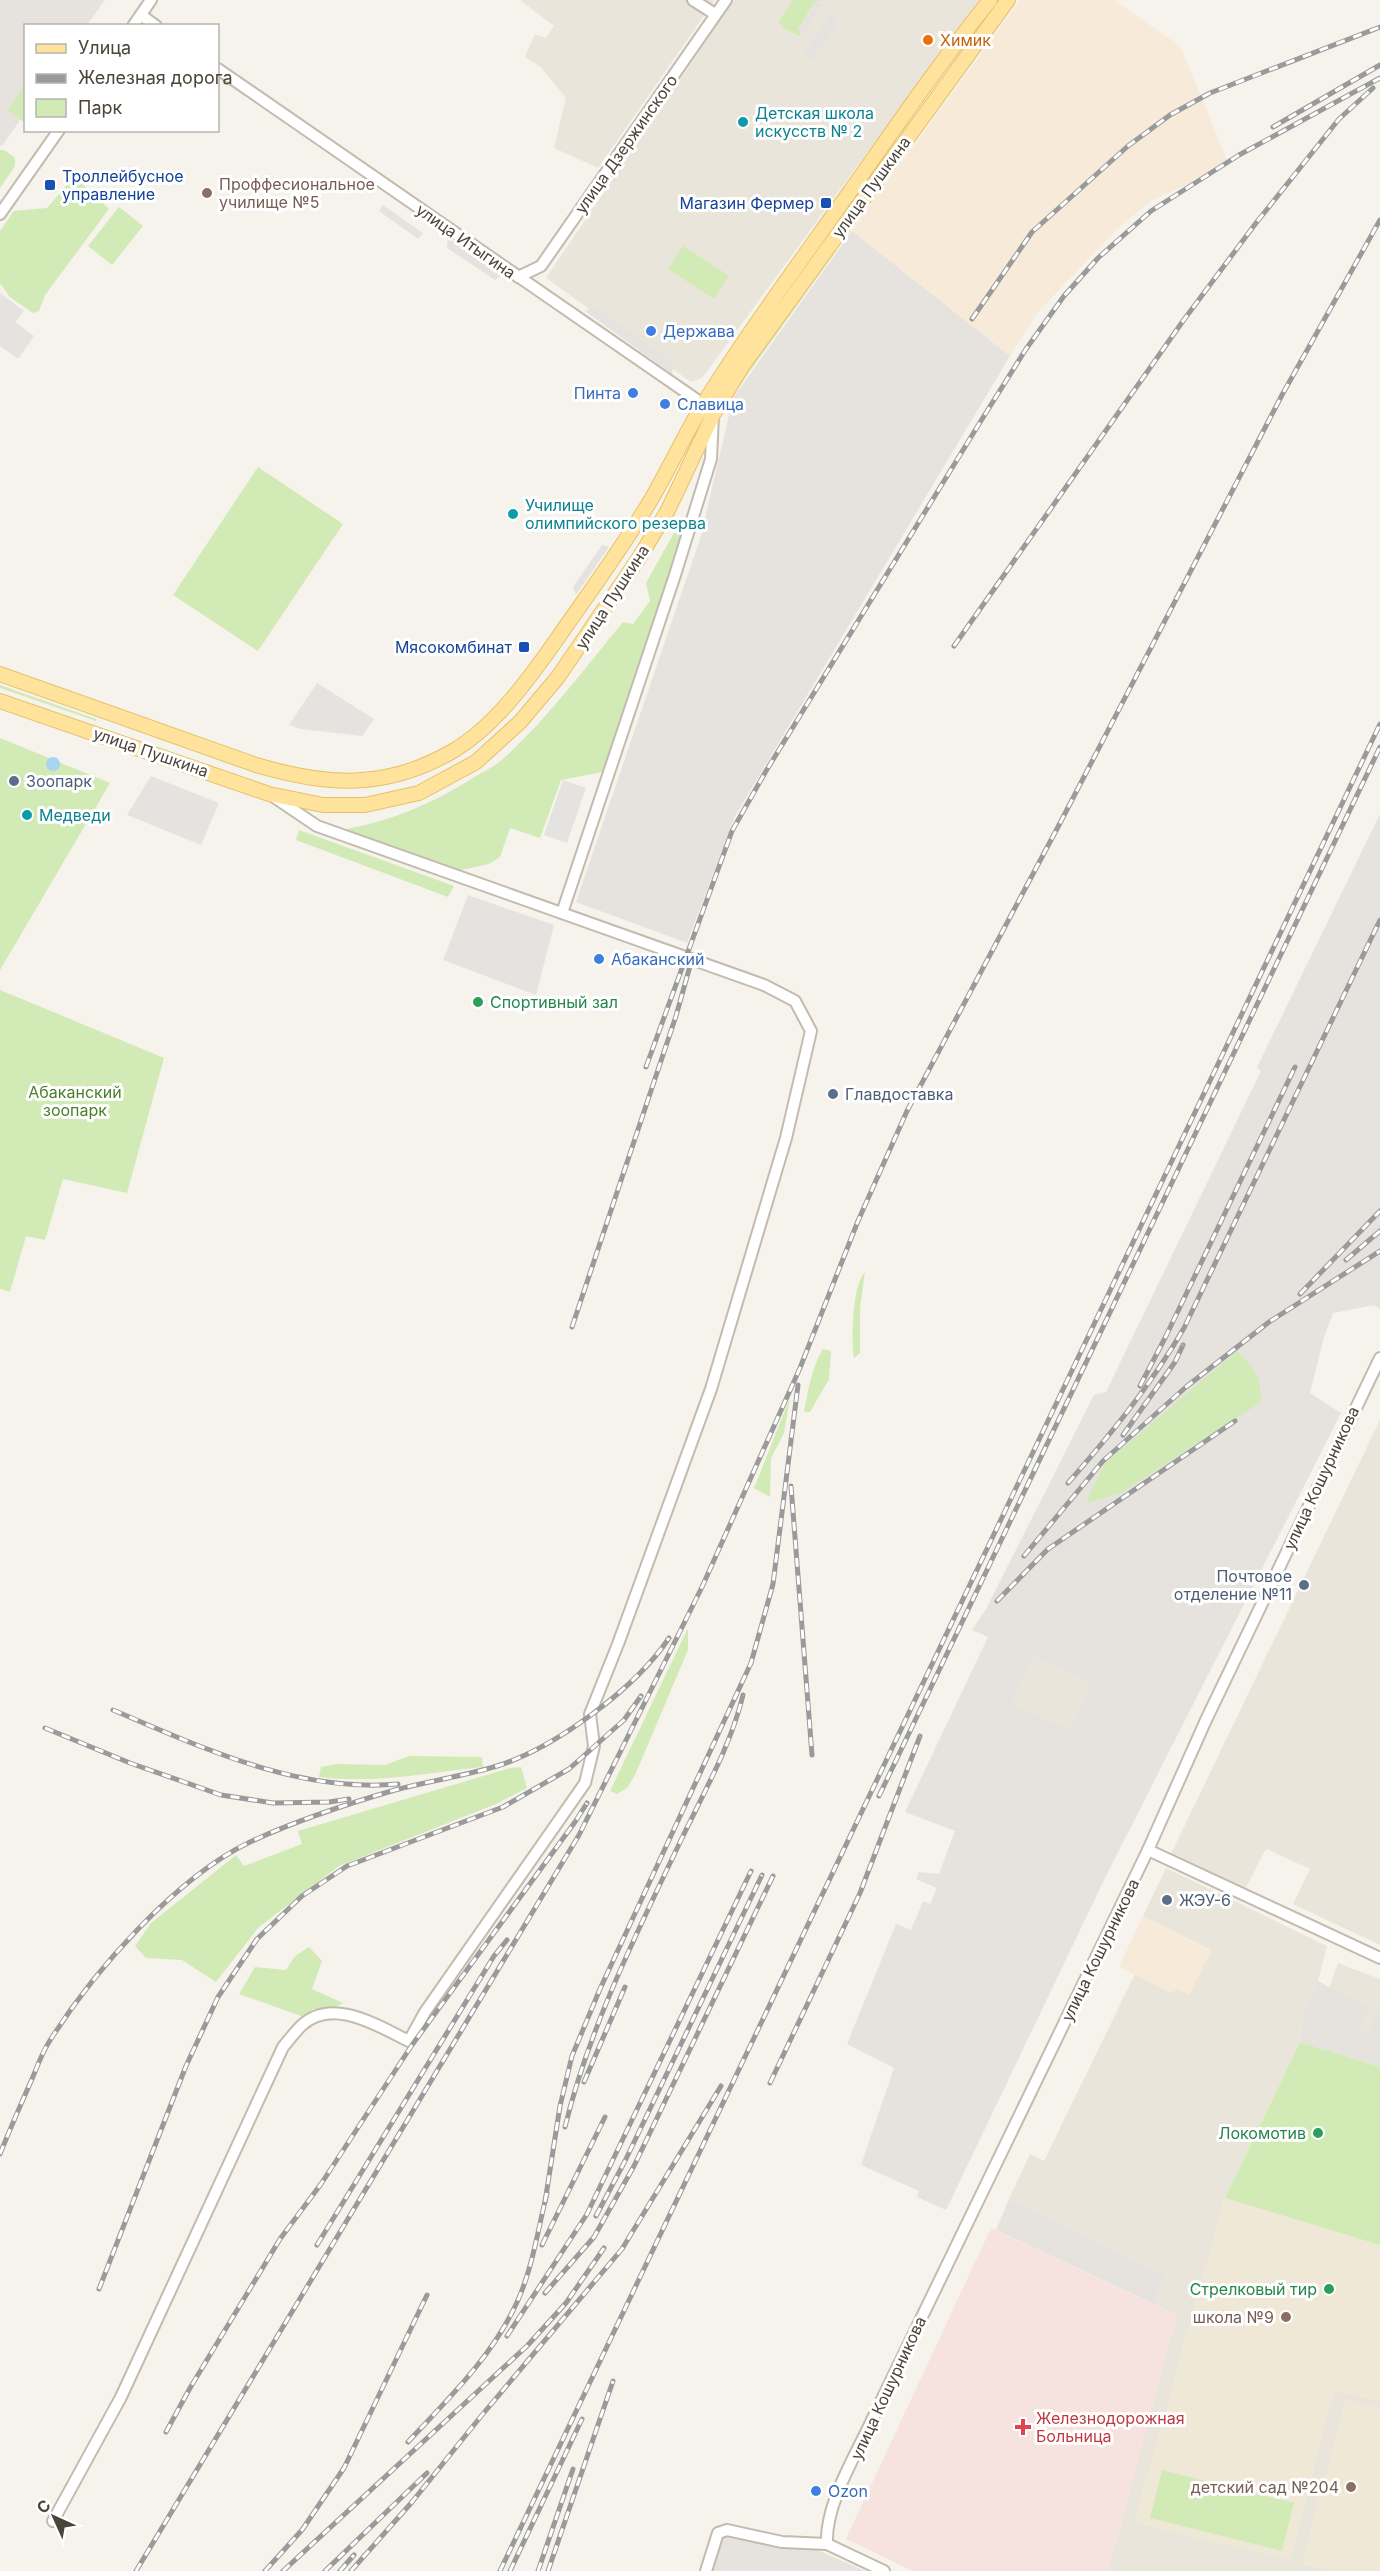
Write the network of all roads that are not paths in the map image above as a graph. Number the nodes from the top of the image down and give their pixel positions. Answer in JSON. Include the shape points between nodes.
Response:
{"nodes":[{"id":1,"x":151,"y":0,"type":"edge"},
{"id":2,"x":693,"y":0,"type":"edge"},
{"id":3,"x":726,"y":0,"type":"edge"},
{"id":4,"x":990,"y":0,"type":"edge"},
{"id":5,"x":1008,"y":0,"type":"edge"},
{"id":6,"x":715,"y":14,"type":"junction"},
{"id":7,"x":141,"y":15,"type":"junction"},
{"id":8,"x":134,"y":24,"type":"edge"},
{"id":9,"x":153,"y":24,"type":"edge"},
{"id":10,"x":219,"y":70,"type":"edge"},
{"id":11,"x":58,"y":132,"type":"edge"},
{"id":12,"x":0,"y":214,"type":"edge"},
{"id":13,"x":518,"y":278,"type":"junction"},
{"id":14,"x":708,"y":410,"type":"junction"},
{"id":15,"x":0,"y":674,"type":"edge"},
{"id":16,"x":0,"y":701,"type":"edge"},
{"id":17,"x":269,"y":794,"type":"junction"},
{"id":18,"x":562,"y":913,"type":"junction"},
{"id":19,"x":1380,"y":1358,"type":"edge"},
{"id":20,"x":1148,"y":1850,"type":"junction"},
{"id":21,"x":1380,"y":1958,"type":"edge"},
{"id":22,"x":53,"y":2521,"type":"dead end"},
{"id":23,"x":827,"y":2544,"type":"junction"},
{"id":24,"x":706,"y":2571,"type":"edge"},
{"id":25,"x":884,"y":2571,"type":"edge"}],
"edges":[{"from":1,"to":7,"type":"street"},
{"from":2,"to":6,"type":"street"},
{"from":3,"to":6,"type":"street","name":"улица Дзержинского"},
{"from":4,"to":14,"type":"main road","name":"улица Пушкина","via":[[774,298]]},
{"from":5,"to":14,"type":"main road","name":"улица Пушкина"},
{"from":6,"to":13,"type":"street","name":"улица Дзержинского","via":[[541,266]]},
{"from":7,"to":8,"type":"street"},
{"from":7,"to":9,"type":"street"},
{"from":10,"to":13,"type":"street","name":"улица Итыгина"},
{"from":11,"to":12,"type":"street"},
{"from":13,"to":14,"type":"street","name":"улица Итыгина"},
{"from":14,"to":15,"type":"main road","name":"улица Пушкина","via":[[621,548],[530,677],[495,717],[455,750],[408,772],[356,782],[286,774]]},
{"from":14,"to":17,"type":"main road","name":"улица Пушкина","via":[[668,510],[586,638],[520,722],[476,762],[419,793],[365,804],[323,805]]},
{"from":14,"to":18,"type":"street","via":[[711,459]]},
{"from":16,"to":17,"type":"main road","name":"улица Пушкина"},
{"from":17,"to":18,"type":"street","via":[[317,826]]},
{"from":18,"to":22,"type":"street","via":[[764,985],[795,1001],[811,1031],[786,1138],[711,1389],[590,1714],[594,1746],[585,1783],[425,2012],[409,2041],[356,2016],[327,2013],[303,2024],[283,2047],[121,2397]]},
{"from":19,"to":20,"type":"street","name":"улица Кошурникова","via":[[1202,1728]]},
{"from":20,"to":21,"type":"street"},
{"from":20,"to":23,"type":"street","name":"улица Кошурникова","via":[[872,2421],[831,2510],[826,2526]]},
{"from":23,"to":24,"type":"street","via":[[718,2532]]},
{"from":23,"to":25,"type":"street"}]}
